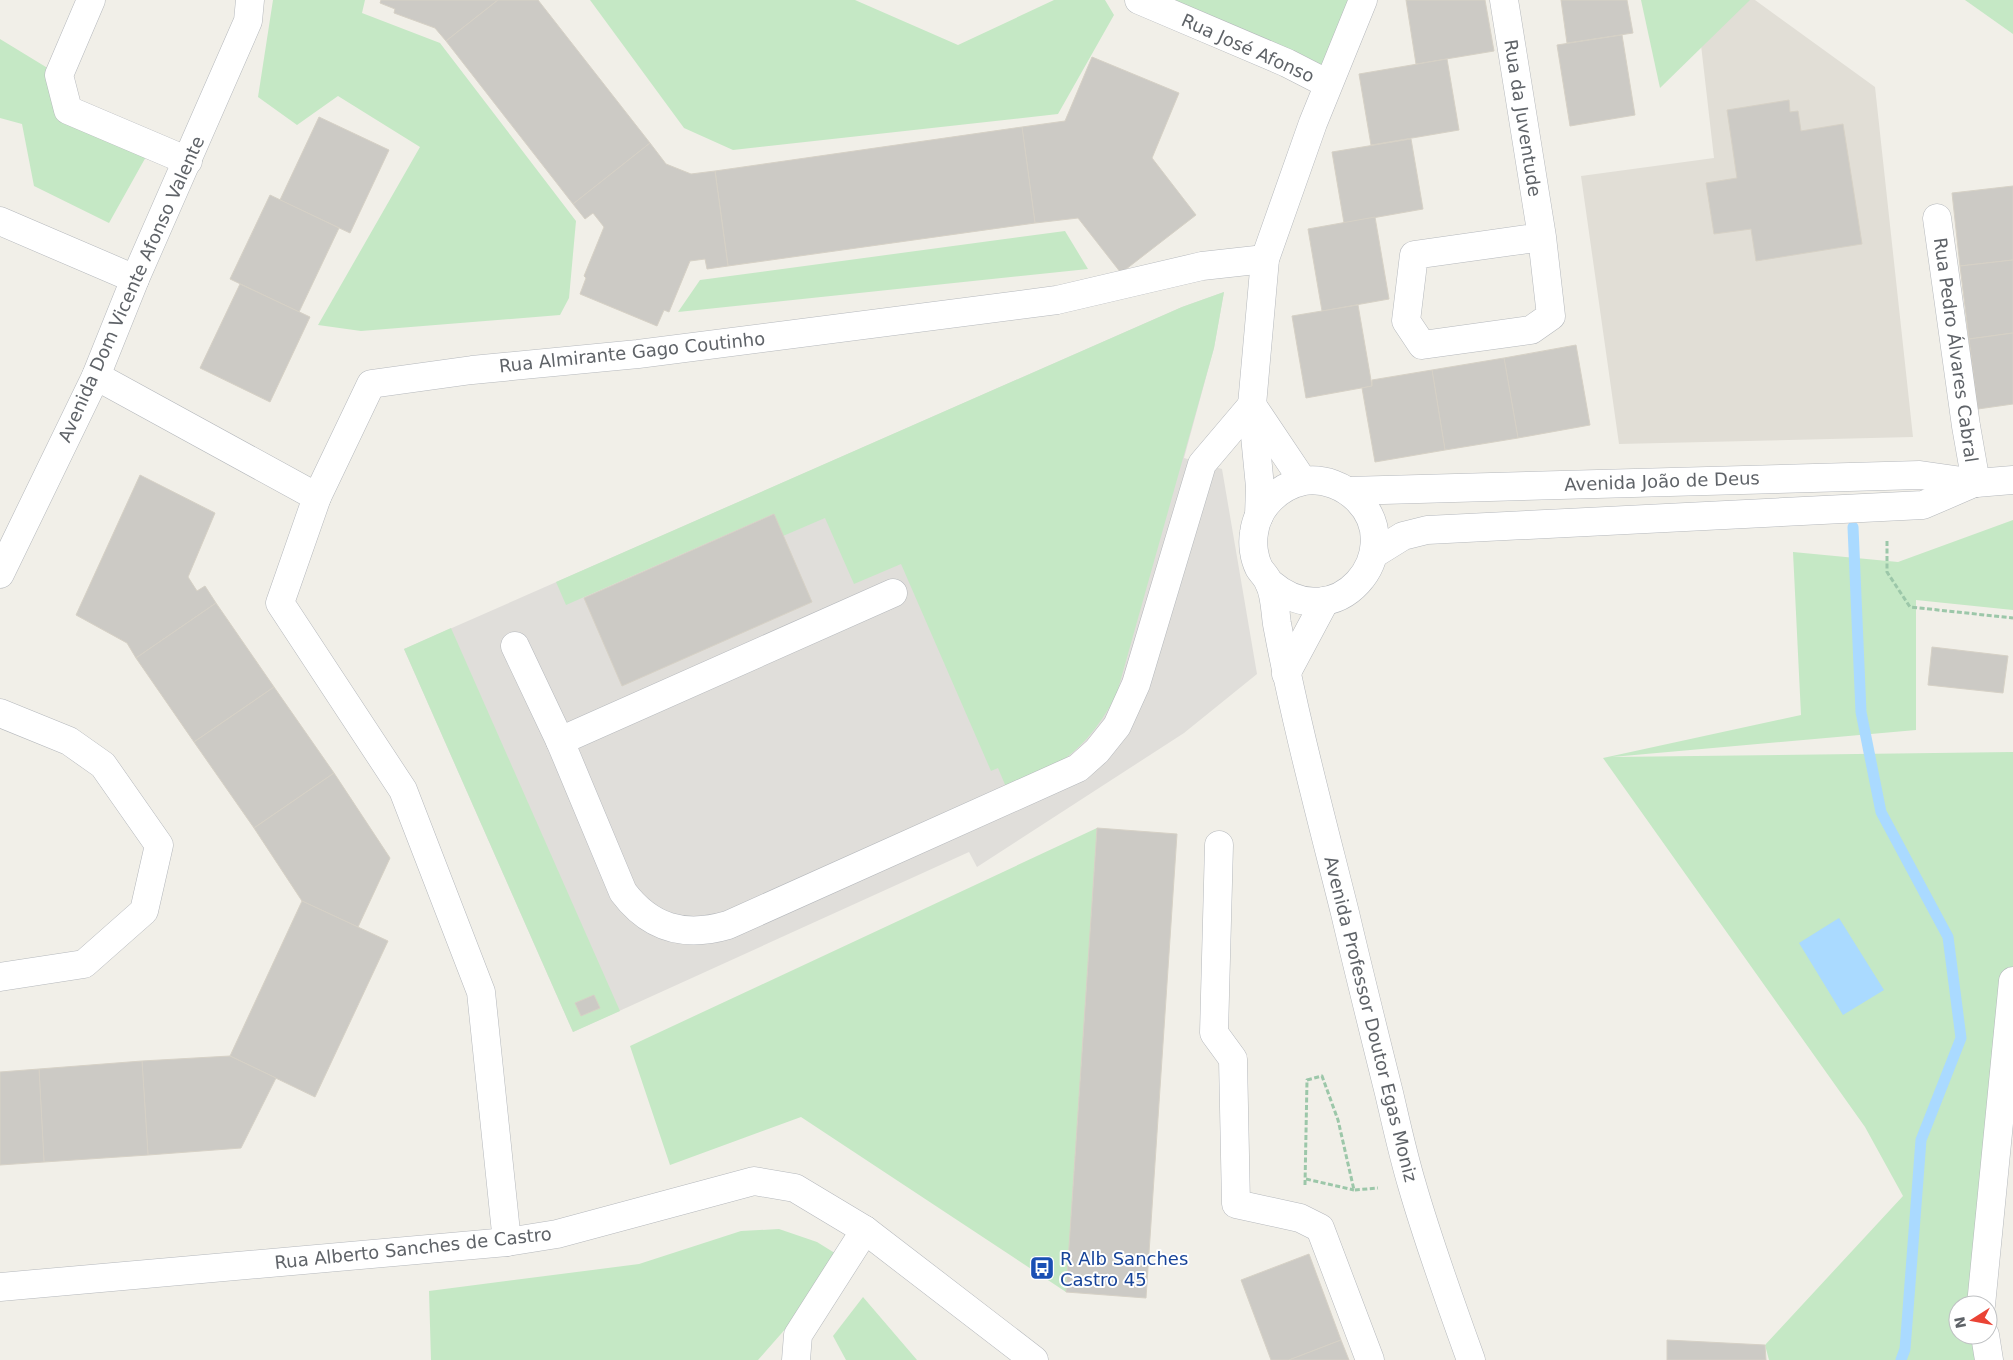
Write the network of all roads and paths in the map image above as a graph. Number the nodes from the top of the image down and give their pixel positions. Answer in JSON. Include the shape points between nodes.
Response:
{"nodes":[{"id":1,"x":91,"y":0,"type":"edge"},
{"id":2,"x":250,"y":0,"type":"edge"},
{"id":3,"x":1139,"y":0,"type":"edge"},
{"id":4,"x":1363,"y":0,"type":"edge"},
{"id":5,"x":1504,"y":0,"type":"edge"},
{"id":6,"x":1328,"y":84,"type":"junction"},
{"id":7,"x":188,"y":161,"type":"junction"},
{"id":8,"x":1937,"y":218,"type":"dead end"},
{"id":9,"x":1,"y":223,"type":"edge"},
{"id":10,"x":1542,"y":237,"type":"junction"},
{"id":11,"x":1265,"y":259,"type":"junction"},
{"id":12,"x":135,"y":279,"type":"junction"},
{"id":13,"x":96,"y":376,"type":"junction"},
{"id":14,"x":1252,"y":405,"type":"junction"},
{"id":15,"x":2013,"y":480,"type":"edge"},
{"id":16,"x":1303,"y":482,"type":"junction"},
{"id":17,"x":1976,"y":482,"type":"junction"},
{"id":18,"x":1348,"y":491,"type":"junction"},
{"id":19,"x":317,"y":497,"type":"junction"},
{"id":20,"x":1259,"y":516,"type":"junction"},
{"id":21,"x":1374,"y":554,"type":"junction"},
{"id":22,"x":1887,"y":572,"type":"dead end"},
{"id":23,"x":0,"y":574,"type":"edge"},
{"id":24,"x":1270,"y":583,"type":"junction"},
{"id":25,"x":893,"y":593,"type":"dead end"},
{"id":26,"x":1325,"y":601,"type":"junction"},
{"id":27,"x":2013,"y":618,"type":"edge"},
{"id":28,"x":515,"y":646,"type":"dead end"},
{"id":29,"x":1286,"y":674,"type":"junction"},
{"id":30,"x":0,"y":713,"type":"edge"},
{"id":31,"x":560,"y":741,"type":"junction"},
{"id":32,"x":1219,"y":845,"type":"dead end"},
{"id":33,"x":0,"y":977,"type":"edge"},
{"id":34,"x":2013,"y":981,"type":"edge"},
{"id":35,"x":1306,"y":1178,"type":"junction"},
{"id":36,"x":1411,"y":1184,"type":"junction"},
{"id":37,"x":1354,"y":1190,"type":"junction"},
{"id":38,"x":1300,"y":1218,"type":"junction"},
{"id":39,"x":865,"y":1230,"type":"junction"},
{"id":40,"x":507,"y":1242,"type":"junction"},
{"id":41,"x":0,"y":1287,"type":"edge"},
{"id":42,"x":1982,"y":1295,"type":"edge"},
{"id":43,"x":1987,"y":1345,"type":"edge"},
{"id":44,"x":796,"y":1360,"type":"edge"},
{"id":45,"x":1034,"y":1360,"type":"edge"},
{"id":46,"x":1370,"y":1360,"type":"edge"},
{"id":47,"x":1471,"y":1360,"type":"edge"},
{"id":48,"x":1989,"y":1360,"type":"edge"}],
"edges":[{"from":1,"to":7,"type":"street","via":[[58,75],[68,110]]},
{"from":2,"to":7,"type":"street","name":"Avenida Dom Vicente Afonso Valente","via":[[248,21]]},
{"from":3,"to":6,"type":"street","name":"Rua José Afonso","via":[[1287,63]]},
{"from":4,"to":6,"type":"street"},
{"from":5,"to":10,"type":"street","name":"Rua da Juventude"},
{"from":6,"to":11,"type":"street"},
{"from":7,"to":12,"type":"street","name":"Avenida Dom Vicente Afonso Valente"},
{"from":8,"to":17,"type":"street","name":"Rua Pedro Álvares Cabral"},
{"from":9,"to":12,"type":"street"},
{"from":10,"to":10,"type":"street","name":"Rua da Juventude","via":[[1414,254],[1406,321],[1422,345],[1531,330],[1551,316]]},
{"from":11,"to":14,"type":"street"},
{"from":11,"to":19,"type":"street","name":"Rua Almirante Gago Coutinho","via":[[1202,266],[1057,300],[638,354],[472,370],[370,384]]},
{"from":12,"to":13,"type":"street","name":"Avenida Dom Vicente Afonso Valente"},
{"from":13,"to":19,"type":"street"},
{"from":13,"to":23,"type":"street","name":"Avenida Dom Vicente Afonso Valente"},
{"from":14,"to":16,"type":"street"},
{"from":14,"to":20,"type":"street","via":[[1260,487]]},
{"from":14,"to":31,"type":"street","via":[[1202,464],[1136,684],[1116,726],[1078,768],[728,925],[691,931],[666,926],[647,917],[623,892]]},
{"from":15,"to":17,"type":"street","name":"Avenida João de Deus"},
{"from":16,"to":18,"type":"street","via":[[1318,480]]},
{"from":16,"to":20,"type":"street","via":[[1284,488],[1269,500]]},
{"from":17,"to":18,"type":"street","name":"Avenida João de Deus","via":[[1920,474]]},
{"from":17,"to":21,"type":"street","name":"Avenida João de Deus","via":[[1923,505],[1427,530],[1403,536]]},
{"from":18,"to":21,"type":"street","via":[[1370,518]]},
{"from":19,"to":40,"type":"street","via":[[280,603],[403,790],[481,992]]},
{"from":20,"to":24,"type":"street","via":[[1254,533],[1254,551],[1259,568]]},
{"from":21,"to":26,"type":"street","via":[[1357,585],[1342,596]]},
{"from":22,"to":27,"type":"path","via":[[1910,608]]},
{"from":24,"to":26,"type":"street","via":[[1295,600]]},
{"from":24,"to":29,"type":"street","name":"Avenida Professor Doutor Egas Moniz"},
{"from":25,"to":31,"type":"street"},
{"from":26,"to":29,"type":"street"},
{"from":28,"to":31,"type":"street"},
{"from":29,"to":36,"type":"street","name":"Avenida Professor Doutor Egas Moniz"},
{"from":30,"to":33,"type":"street","via":[[69,741],[103,765],[159,845],[144,911],[84,964]]},
{"from":32,"to":38,"type":"street","via":[[1214,1033],[1233,1059],[1236,1204]]},
{"from":34,"to":42,"type":"street"},
{"from":35,"to":37,"type":"path"},
{"from":35,"to":37,"type":"path","via":[[1307,1080],[1322,1076],[1338,1120]]},
{"from":35,"to":38,"type":"path"},
{"from":36,"to":37,"type":"path"},
{"from":36,"to":47,"type":"street","name":"Avenida Professor Doutor Egas Moniz"},
{"from":38,"to":46,"type":"street","via":[[1320,1228]]},
{"from":39,"to":40,"type":"street","name":"Rua Alberto Sanches de Castro","via":[[795,1188],[754,1181],[557,1234]]},
{"from":39,"to":44,"type":"street","via":[[798,1335]]},
{"from":39,"to":45,"type":"street","name":"Rua Alberto Sanches de Castro"},
{"from":40,"to":41,"type":"street","name":"Rua Alberto Sanches de Castro"},
{"from":43,"to":48,"type":"street"}]}
